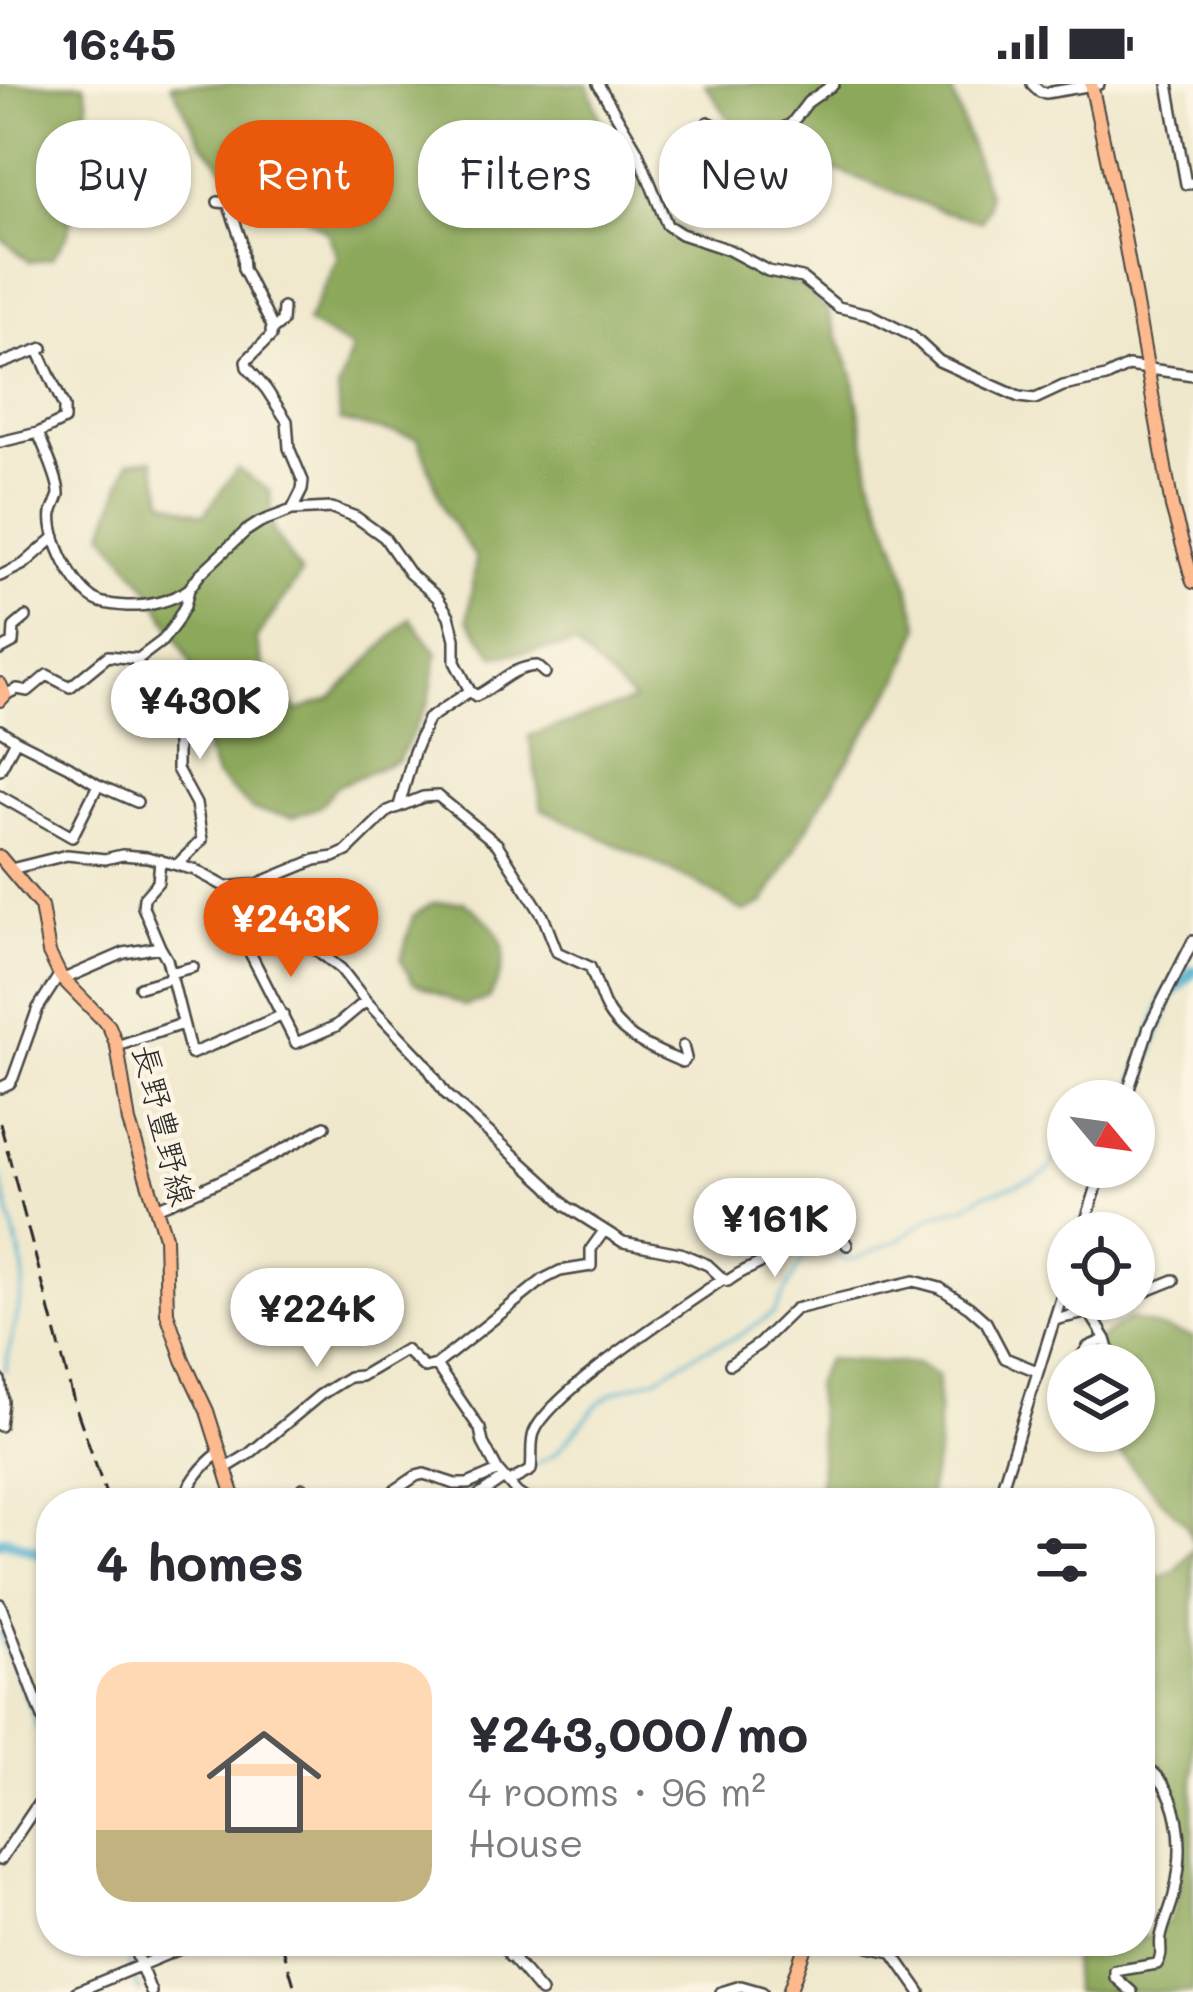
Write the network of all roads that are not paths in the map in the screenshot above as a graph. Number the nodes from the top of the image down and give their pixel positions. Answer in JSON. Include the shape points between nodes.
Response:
{"nodes":[{"id":1,"x":598,"y":84,"type":"edge"},
{"id":2,"x":834,"y":84,"type":"edge"},
{"id":3,"x":1032,"y":84,"type":"edge"},
{"id":4,"x":1094,"y":84,"type":"edge"},
{"id":5,"x":1168,"y":84,"type":"edge"},
{"id":6,"x":794,"y":120,"type":"edge"},
{"id":7,"x":1189,"y":184,"type":"edge"},
{"id":8,"x":1169,"y":192,"type":"dead end"},
{"id":9,"x":237,"y":228,"type":"edge"},
{"id":10,"x":283,"y":308,"type":"dead end"},
{"id":11,"x":272,"y":331,"type":"junction"},
{"id":12,"x":0,"y":364,"type":"edge"},
{"id":13,"x":1147,"y":370,"type":"junction"},
{"id":14,"x":1193,"y":375,"type":"edge"},
{"id":15,"x":38,"y":433,"type":"junction"},
{"id":16,"x":0,"y":442,"type":"edge"},
{"id":17,"x":292,"y":510,"type":"junction"},
{"id":18,"x":55,"y":537,"type":"junction"},
{"id":19,"x":0,"y":576,"type":"edge"},
{"id":20,"x":1193,"y":582,"type":"edge"},
{"id":21,"x":189,"y":589,"type":"junction"},
{"id":22,"x":26,"y":617,"type":"dead end"},
{"id":23,"x":0,"y":650,"type":"edge"},
{"id":24,"x":133,"y":658,"type":"junction"},
{"id":25,"x":544,"y":673,"type":"dead end"},
{"id":26,"x":470,"y":691,"type":"junction"},
{"id":27,"x":2,"y":693,"type":"edge"},
{"id":28,"x":0,"y":730,"type":"edge"},
{"id":29,"x":16,"y":740,"type":"junction"},
{"id":30,"x":0,"y":770,"type":"edge"},
{"id":31,"x":98,"y":785,"type":"junction"},
{"id":32,"x":0,"y":796,"type":"edge"},
{"id":33,"x":137,"y":802,"type":"dead end"},
{"id":34,"x":399,"y":806,"type":"junction"},
{"id":35,"x":72,"y":837,"type":"junction"},
{"id":36,"x":67,"y":855,"type":"junction"},
{"id":37,"x":0,"y":857,"type":"edge"},
{"id":38,"x":160,"y":860,"type":"junction"},
{"id":39,"x":177,"y":865,"type":"junction"},
{"id":40,"x":11,"y":869,"type":"junction"},
{"id":41,"x":245,"y":886,"type":"junction"},
{"id":42,"x":226,"y":887,"type":"junction"},
{"id":43,"x":231,"y":910,"type":"junction"},
{"id":44,"x":243,"y":939,"type":"junction"},
{"id":45,"x":1193,"y":941,"type":"edge"},
{"id":46,"x":160,"y":947,"type":"junction"},
{"id":47,"x":193,"y":967,"type":"dead end"},
{"id":48,"x":62,"y":976,"type":"junction"},
{"id":49,"x":171,"y":976,"type":"junction"},
{"id":50,"x":140,"y":987,"type":"dead end"},
{"id":51,"x":367,"y":1001,"type":"junction"},
{"id":52,"x":283,"y":1015,"type":"junction"},
{"id":53,"x":182,"y":1024,"type":"junction"},
{"id":54,"x":117,"y":1046,"type":"junction"},
{"id":55,"x":683,"y":1046,"type":"dead end"},
{"id":56,"x":1132,"y":1080,"type":"edge"},
{"id":57,"x":1,"y":1088,"type":"edge"},
{"id":58,"x":325,"y":1126,"type":"dead end"},
{"id":59,"x":156,"y":1208,"type":"junction"},
{"id":60,"x":604,"y":1231,"type":"junction"},
{"id":61,"x":847,"y":1245,"type":"dead end"},
{"id":62,"x":724,"y":1279,"type":"junction"},
{"id":63,"x":1174,"y":1280,"type":"dead end"},
{"id":64,"x":1155,"y":1288,"type":"edge"},
{"id":65,"x":1054,"y":1320,"type":"edge"},
{"id":66,"x":1094,"y":1320,"type":"edge"},
{"id":67,"x":1106,"y":1339,"type":"junction"},
{"id":68,"x":1095,"y":1344,"type":"edge"},
{"id":69,"x":1108,"y":1344,"type":"edge"},
{"id":70,"x":730,"y":1364,"type":"dead end"},
{"id":71,"x":436,"y":1365,"type":"junction"},
{"id":72,"x":1037,"y":1372,"type":"junction"},
{"id":73,"x":0,"y":1380,"type":"edge"},
{"id":74,"x":0,"y":1426,"type":"edge"},
{"id":75,"x":219,"y":1453,"type":"junction"},
{"id":76,"x":226,"y":1468,"type":"junction"},
{"id":77,"x":504,"y":1477,"type":"junction"},
{"id":78,"x":188,"y":1488,"type":"edge"},
{"id":79,"x":232,"y":1488,"type":"edge"},
{"id":80,"x":398,"y":1488,"type":"edge"},
{"id":81,"x":489,"y":1488,"type":"edge"},
{"id":82,"x":514,"y":1488,"type":"edge"},
{"id":83,"x":1002,"y":1488,"type":"edge"},
{"id":84,"x":0,"y":1604,"type":"edge"},
{"id":85,"x":36,"y":1699,"type":"edge"},
{"id":86,"x":1155,"y":1772,"type":"edge"},
{"id":87,"x":36,"y":1807,"type":"edge"},
{"id":88,"x":0,"y":1860,"type":"edge"},
{"id":89,"x":137,"y":1956,"type":"edge"},
{"id":90,"x":159,"y":1956,"type":"edge"},
{"id":91,"x":802,"y":1956,"type":"edge"},
{"id":92,"x":895,"y":1956,"type":"edge"},
{"id":93,"x":510,"y":1958,"type":"edge"},
{"id":94,"x":140,"y":1963,"type":"junction"},
{"id":95,"x":790,"y":1989,"type":"edge"},
{"id":96,"x":76,"y":1992,"type":"edge"},
{"id":97,"x":152,"y":1992,"type":"edge"},
{"id":98,"x":541,"y":1992,"type":"edge"},
{"id":99,"x":721,"y":1992,"type":"edge"},
{"id":100,"x":762,"y":1992,"type":"edge"},
{"id":101,"x":805,"y":1992,"type":"edge"},
{"id":102,"x":920,"y":1992,"type":"edge"},
{"id":103,"x":1132,"y":1992,"type":"edge"}],
"edges":[{"from":1,"to":13,"type":"street","via":[[675,231],[802,278],[838,307],[892,324],[939,362],[1019,397],[1034,399],[1128,366]]},
{"from":2,"to":6,"type":"street"},
{"from":3,"to":4,"type":"street","via":[[1046,93]]},
{"from":4,"to":13,"type":"main road"},
{"from":5,"to":7,"type":"street"},
{"from":7,"to":8,"type":"street"},
{"from":9,"to":11,"type":"street","via":[[244,268]]},
{"from":10,"to":11,"type":"street"},
{"from":11,"to":17,"type":"street","via":[[246,361],[287,421],[303,481]]},
{"from":12,"to":15,"type":"street","via":[[40,349],[64,420]]},
{"from":13,"to":14,"type":"street"},
{"from":13,"to":20,"type":"main road"},
{"from":15,"to":16,"type":"street"},
{"from":15,"to":18,"type":"street","via":[[59,490]]},
{"from":17,"to":21,"type":"street","via":[[246,531]]},
{"from":17,"to":26,"type":"street","via":[[343,511],[392,546],[449,616],[455,662]]},
{"from":18,"to":19,"type":"street"},
{"from":18,"to":21,"type":"street","via":[[79,584],[99,602],[146,605]]},
{"from":21,"to":24,"type":"street","via":[[162,641]]},
{"from":22,"to":23,"type":"street","via":[[14,627],[14,643]]},
{"from":24,"to":27,"type":"street","via":[[108,656],[70,687],[47,675],[28,691]]},
{"from":24,"to":39,"type":"street","via":[[177,719],[177,769],[196,804],[202,840]]},
{"from":25,"to":26,"type":"street","via":[[527,666],[483,693]]},
{"from":26,"to":34,"type":"street","via":[[428,719]]},
{"from":28,"to":29,"type":"street"},
{"from":29,"to":30,"type":"street"},
{"from":29,"to":31,"type":"street"},
{"from":31,"to":33,"type":"street"},
{"from":31,"to":35,"type":"street"},
{"from":32,"to":35,"type":"street"},
{"from":34,"to":41,"type":"street","via":[[347,851]]},
{"from":34,"to":55,"type":"street","via":[[432,795],[447,800],[497,844],[557,952],[590,967],[619,1027],[682,1063]]},
{"from":35,"to":36,"type":"street"},
{"from":36,"to":38,"type":"street"},
{"from":36,"to":40,"type":"street"},
{"from":37,"to":40,"type":"main road","name":"長野豊野線"},
{"from":38,"to":39,"type":"street"},
{"from":38,"to":46,"type":"street","via":[[143,908]]},
{"from":39,"to":42,"type":"street"},
{"from":40,"to":48,"type":"main road","name":"長野豊野線","via":[[41,906]]},
{"from":41,"to":42,"type":"street"},
{"from":41,"to":43,"type":"street"},
{"from":42,"to":43,"type":"street"},
{"from":43,"to":44,"type":"street"},
{"from":44,"to":51,"type":"street","via":[[279,927],[340,969]]},
{"from":44,"to":52,"type":"street"},
{"from":45,"to":56,"type":"street"},
{"from":46,"to":48,"type":"street"},
{"from":46,"to":49,"type":"street"},
{"from":47,"to":49,"type":"street"},
{"from":48,"to":54,"type":"main road","name":"長野豊野線","via":[[109,1026]]},
{"from":48,"to":57,"type":"street"},
{"from":49,"to":50,"type":"street"},
{"from":49,"to":53,"type":"street"},
{"from":51,"to":52,"type":"street","via":[[336,1026],[296,1042]]},
{"from":51,"to":60,"type":"street","via":[[445,1093],[566,1206]]},
{"from":52,"to":53,"type":"street","via":[[190,1054]]},
{"from":53,"to":54,"type":"street"},
{"from":54,"to":59,"type":"main road","name":"長野豊野線","via":[[129,1122]]},
{"from":58,"to":59,"type":"street"},
{"from":59,"to":75,"type":"main road","name":"長野豊野線","via":[[167,1313]]},
{"from":60,"to":62,"type":"street","via":[[680,1253]]},
{"from":60,"to":71,"type":"street","via":[[591,1266],[544,1279]]},
{"from":61,"to":62,"type":"street","via":[[829,1220],[807,1223],[772,1256]]},
{"from":62,"to":77,"type":"street","via":[[553,1407],[532,1438],[531,1470]]},
{"from":63,"to":64,"type":"street"},
{"from":65,"to":72,"type":"street"},
{"from":66,"to":67,"type":"street"},
{"from":67,"to":68,"type":"street"},
{"from":67,"to":69,"type":"street"},
{"from":70,"to":72,"type":"street","via":[[795,1309],[914,1280],[959,1299],[986,1322],[1005,1358]]},
{"from":71,"to":76,"type":"street","via":[[425,1368],[405,1351],[349,1377]]},
{"from":71,"to":77,"type":"street"},
{"from":72,"to":83,"type":"street"},
{"from":73,"to":74,"type":"street"},
{"from":75,"to":76,"type":"main road","name":"長野豊野線"},
{"from":75,"to":78,"type":"street"},
{"from":76,"to":79,"type":"main road","name":"長野豊野線"},
{"from":77,"to":80,"type":"street","via":[[455,1484],[424,1474]]},
{"from":77,"to":81,"type":"street"},
{"from":77,"to":82,"type":"street"},
{"from":84,"to":85,"type":"street"},
{"from":86,"to":103,"type":"street","via":[[1177,1816],[1179,1859],[1162,1957],[1115,1971]]},
{"from":87,"to":88,"type":"street"},
{"from":89,"to":94,"type":"street"},
{"from":90,"to":94,"type":"street"},
{"from":91,"to":95,"type":"main road"},
{"from":92,"to":102,"type":"street"},
{"from":93,"to":98,"type":"street"},
{"from":94,"to":96,"type":"street"},
{"from":94,"to":97,"type":"street"},
{"from":95,"to":101,"type":"street"},
{"from":99,"to":100,"type":"street"}]}
